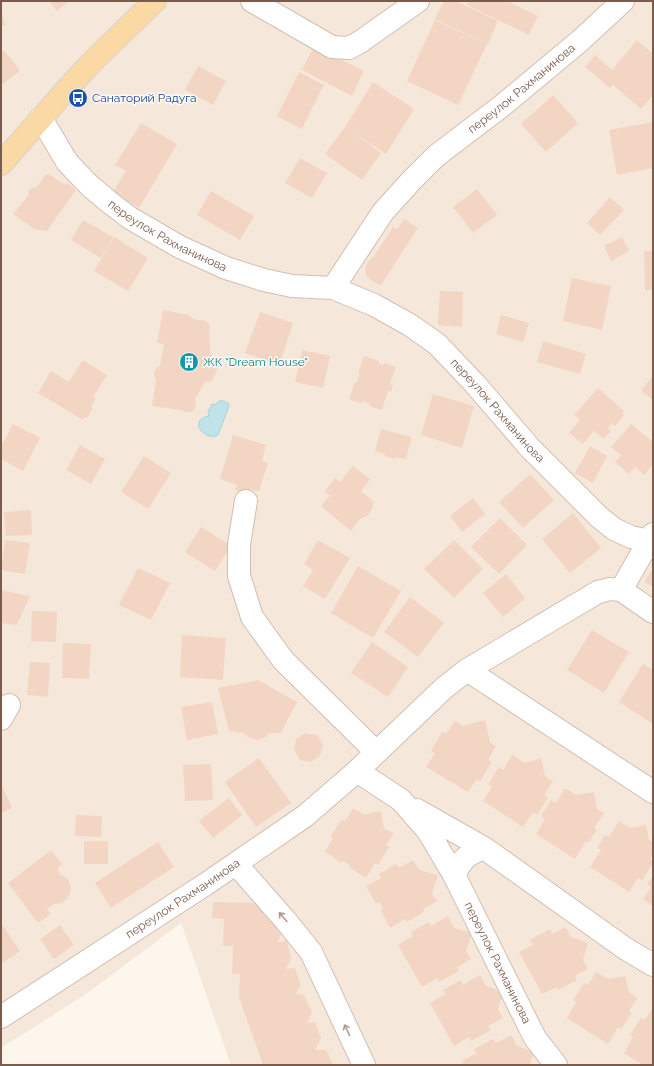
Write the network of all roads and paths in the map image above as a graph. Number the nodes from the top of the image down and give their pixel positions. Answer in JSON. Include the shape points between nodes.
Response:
{"nodes":[{"id":1,"x":155,"y":1,"type":"edge"},
{"id":2,"x":252,"y":1,"type":"edge"},
{"id":3,"x":418,"y":1,"type":"edge"},
{"id":4,"x":623,"y":1,"type":"edge"},
{"id":5,"x":41,"y":118,"type":"junction"},
{"id":6,"x":1,"y":164,"type":"edge"},
{"id":7,"x":333,"y":288,"type":"junction"},
{"id":8,"x":246,"y":501,"type":"dead end"},
{"id":9,"x":651,"y":540,"type":"edge"},
{"id":10,"x":621,"y":590,"type":"junction"},
{"id":11,"x":653,"y":612,"type":"edge"},
{"id":12,"x":467,"y":670,"type":"junction"},
{"id":13,"x":376,"y":752,"type":"junction"},
{"id":14,"x":357,"y":771,"type":"junction"},
{"id":15,"x":653,"y":792,"type":"edge"},
{"id":16,"x":401,"y":800,"type":"junction"},
{"id":17,"x":484,"y":848,"type":"junction"},
{"id":18,"x":236,"y":864,"type":"junction"},
{"id":19,"x":454,"y":875,"type":"junction"},
{"id":20,"x":653,"y":965,"type":"edge"},
{"id":21,"x":1,"y":1017,"type":"edge"},
{"id":22,"x":364,"y":1065,"type":"edge"},
{"id":23,"x":556,"y":1065,"type":"edge"}],
"edges":[{"from":1,"to":5,"type":"main road","via":[[92,62]]},
{"from":2,"to":3,"type":"street","via":[[332,48],[349,48],[360,42]]},
{"from":4,"to":7,"type":"street","name":"переулок Рахманинова","via":[[581,40],[503,105],[436,156],[410,181],[383,212]]},
{"from":5,"to":6,"type":"main road"},
{"from":5,"to":7,"type":"street","name":"переулок Рахманинова","via":[[67,162],[94,189],[130,218],[226,268],[285,284]]},
{"from":7,"to":9,"type":"street","name":"переулок Рахманинова","via":[[374,305],[437,344],[476,384],[530,448],[599,516],[614,529],[631,537]]},
{"from":8,"to":13,"type":"street","via":[[239,544],[239,576],[252,617],[283,660]]},
{"from":9,"to":10,"type":"street"},
{"from":10,"to":11,"type":"street"},
{"from":10,"to":12,"type":"street","name":"переулок Рахманинова","via":[[598,592]]},
{"from":12,"to":13,"type":"street","name":"переулок Рахманинова","via":[[444,688]]},
{"from":12,"to":15,"type":"street"},
{"from":13,"to":14,"type":"street","name":"переулок Рахманинова"},
{"from":14,"to":16,"type":"street","name":"переулок Рахманинова"},
{"from":14,"to":18,"type":"street","name":"переулок Рахманинова","via":[[304,816]]},
{"from":16,"to":17,"type":"street","name":"переулок Рахманинова"},
{"from":16,"to":19,"type":"street","name":"переулок Рахманинова","via":[[428,831]]},
{"from":17,"to":19,"type":"street","via":[[469,854],[460,863]]},
{"from":17,"to":20,"type":"street","name":"переулок Рахманинова","via":[[626,949]]},
{"from":18,"to":21,"type":"street","name":"переулок Рахманинова"},
{"from":22,"to":18,"type":"street","one_way":true,"via":[[310,952]]},
{"from":19,"to":23,"type":"street","name":"переулок Рахманинова","via":[[535,1038]]}]}
